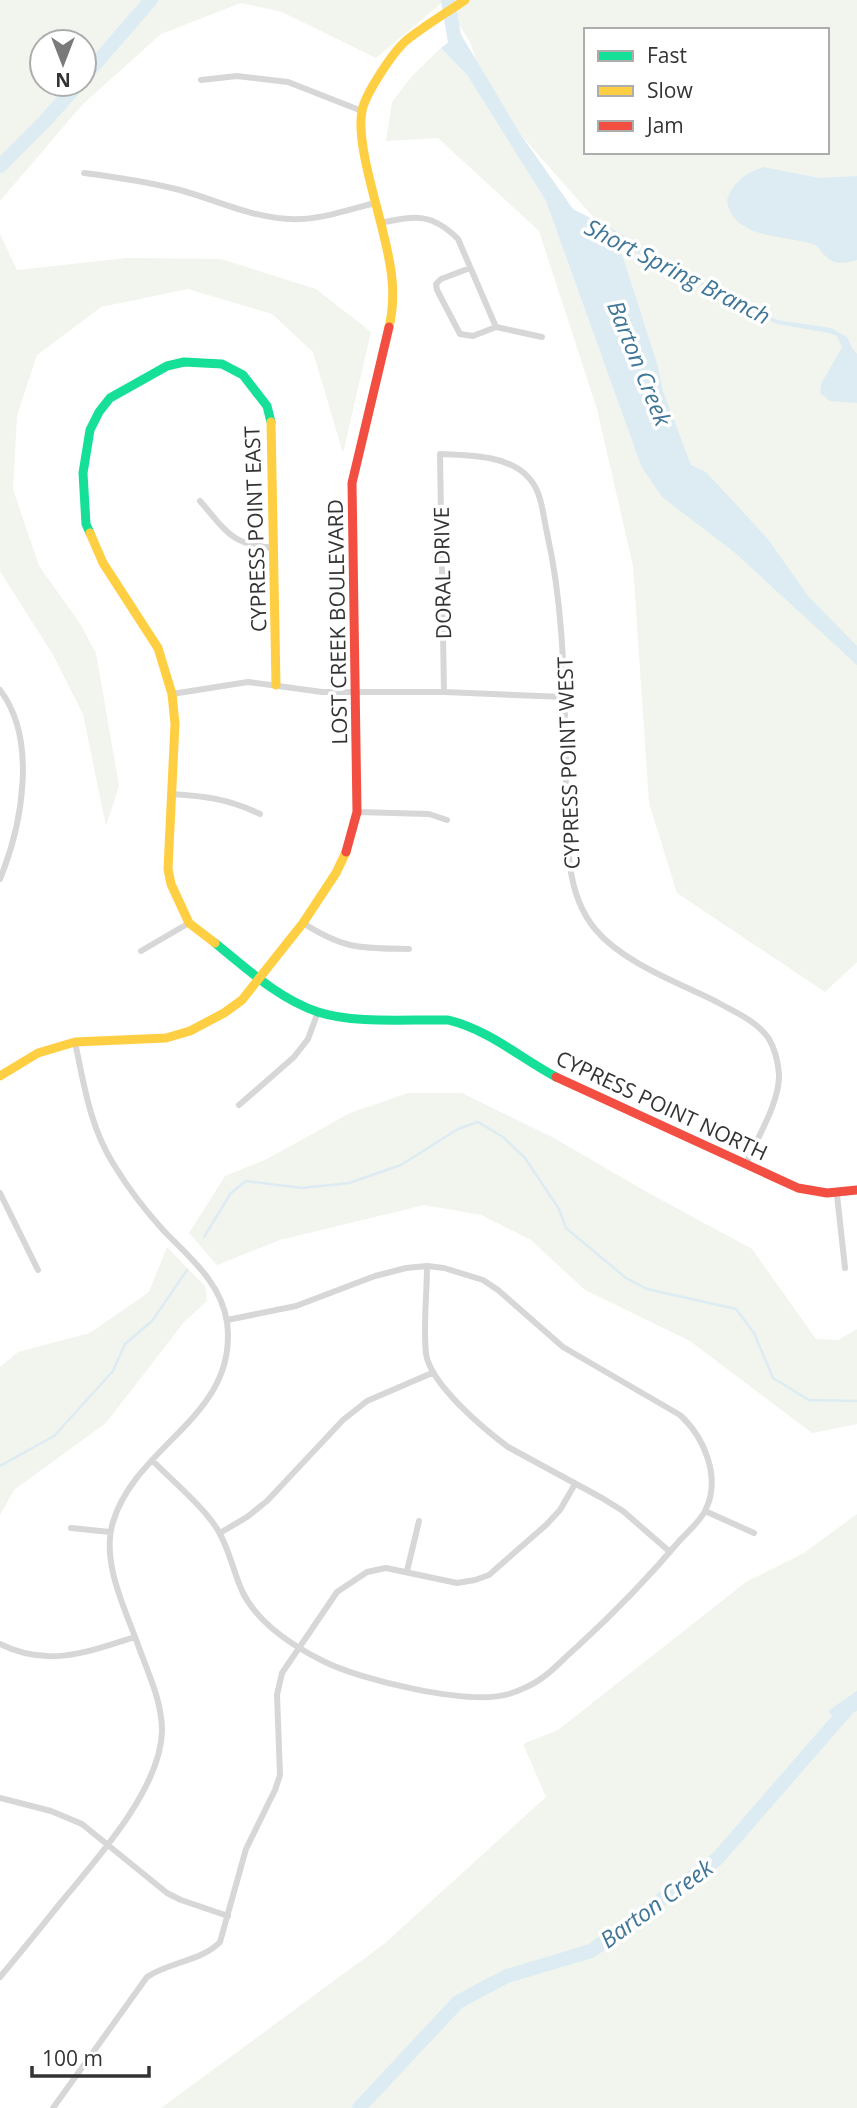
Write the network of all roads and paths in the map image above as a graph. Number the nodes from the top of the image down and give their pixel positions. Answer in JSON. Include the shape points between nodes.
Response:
{"nodes":[{"id":1,"x":465,"y":0,"type":"edge"},
{"id":2,"x":201,"y":80,"type":"dead end"},
{"id":3,"x":362,"y":111,"type":"junction"},
{"id":4,"x":84,"y":173,"type":"dead end"},
{"id":5,"x":375,"y":203,"type":"junction"},
{"id":6,"x":380,"y":223,"type":"junction"},
{"id":7,"x":470,"y":268,"type":"junction"},
{"id":8,"x":496,"y":327,"type":"junction"},
{"id":9,"x":542,"y":337,"type":"dead end"},
{"id":10,"x":440,"y":454,"type":"joint"},
{"id":11,"x":200,"y":501,"type":"dead end"},
{"id":12,"x":275,"y":548,"type":"junction"},
{"id":13,"x":276,"y":685,"type":"junction"},
{"id":14,"x":0,"y":690,"type":"edge"},
{"id":15,"x":444,"y":692,"type":"junction"},
{"id":16,"x":172,"y":694,"type":"junction"},
{"id":17,"x":356,"y":694,"type":"junction"},
{"id":18,"x":564,"y":697,"type":"junction"},
{"id":19,"x":171,"y":794,"type":"junction"},
{"id":20,"x":356,"y":813,"type":"junction"},
{"id":21,"x":260,"y":814,"type":"dead end"},
{"id":22,"x":447,"y":820,"type":"dead end"},
{"id":23,"x":0,"y":879,"type":"edge"},
{"id":24,"x":189,"y":923,"type":"junction"},
{"id":25,"x":303,"y":923,"type":"junction"},
{"id":26,"x":409,"y":949,"type":"dead end"},
{"id":27,"x":141,"y":951,"type":"dead end"},
{"id":28,"x":260,"y":979,"type":"junction"},
{"id":29,"x":318,"y":1012,"type":"junction"},
{"id":30,"x":75,"y":1042,"type":"junction"},
{"id":31,"x":0,"y":1076,"type":"edge"},
{"id":32,"x":239,"y":1105,"type":"dead end"},
{"id":33,"x":746,"y":1164,"type":"junction"},
{"id":34,"x":857,"y":1190,"type":"edge"},
{"id":35,"x":0,"y":1193,"type":"edge"},
{"id":36,"x":836,"y":1195,"type":"junction"},
{"id":37,"x":427,"y":1266,"type":"junction"},
{"id":38,"x":845,"y":1268,"type":"dead end"},
{"id":39,"x":38,"y":1270,"type":"dead end"},
{"id":40,"x":227,"y":1320,"type":"junction"},
{"id":41,"x":432,"y":1373,"type":"junction"},
{"id":42,"x":152,"y":1460,"type":"junction"},
{"id":43,"x":575,"y":1484,"type":"junction"},
{"id":44,"x":705,"y":1511,"type":"junction"},
{"id":45,"x":419,"y":1521,"type":"dead end"},
{"id":46,"x":71,"y":1528,"type":"dead end"},
{"id":47,"x":110,"y":1532,"type":"junction"},
{"id":48,"x":220,"y":1533,"type":"junction"},
{"id":49,"x":754,"y":1533,"type":"dead end"},
{"id":50,"x":670,"y":1552,"type":"junction"},
{"id":51,"x":407,"y":1571,"type":"junction"},
{"id":52,"x":135,"y":1637,"type":"junction"},
{"id":53,"x":0,"y":1644,"type":"edge"},
{"id":54,"x":298,"y":1646,"type":"junction"},
{"id":55,"x":0,"y":1798,"type":"edge"},
{"id":56,"x":108,"y":1845,"type":"junction"},
{"id":57,"x":229,"y":1916,"type":"junction"},
{"id":58,"x":0,"y":1976,"type":"edge"},
{"id":59,"x":53,"y":2108,"type":"edge"}],
"edges":[{"from":1,"to":3,"type":"street","name":"LOST CREEK BOULEVARD","via":[[405,41],[373,85]]},
{"from":2,"to":3,"type":"street","via":[[237,76],[288,82]]},
{"from":3,"to":5,"type":"street","name":"LOST CREEK BOULEVARD"},
{"from":4,"to":5,"type":"street","via":[[143,181],[279,219],[322,216]]},
{"from":5,"to":6,"type":"street","name":"LOST CREEK BOULEVARD"},
{"from":6,"to":7,"type":"street","via":[[410,217],[439,222],[458,239]]},
{"from":6,"to":17,"type":"street","name":"LOST CREEK BOULEVARD","via":[[394,293],[352,483]]},
{"from":7,"to":8,"type":"street"},
{"from":7,"to":8,"type":"street","via":[[441,279],[437,290],[460,334],[473,336]]},
{"from":8,"to":9,"type":"street"},
{"from":10,"to":15,"type":"street","name":"DORAL DRIVE"},
{"from":10,"to":18,"type":"street","name":"CYPRESS POINT WEST","via":[[502,461],[531,480],[540,497],[558,591]]},
{"from":11,"to":12,"type":"street","via":[[235,539]]},
{"from":12,"to":13,"type":"street","name":"CYPRESS POINT EAST"},
{"from":12,"to":16,"type":"street","name":"CYPRESS POINT EAST","via":[[272,428],[267,406],[243,376],[222,364],[184,362],[167,366],[110,398],[90,430],[85,452],[86,524],[103,563],[158,648]]},
{"from":13,"to":16,"type":"street","via":[[248,682]]},
{"from":13,"to":17,"type":"street"},
{"from":14,"to":23,"type":"street","via":[[15,717],[22,771],[17,824]]},
{"from":15,"to":17,"type":"street"},
{"from":15,"to":18,"type":"street"},
{"from":16,"to":19,"type":"street","name":"CYPRESS POINT EAST"},
{"from":17,"to":20,"type":"street","name":"LOST CREEK BOULEVARD"},
{"from":18,"to":33,"type":"street","name":"CYPRESS POINT WEST","via":[[567,848],[583,911],[595,929],[626,956],[756,1025],[776,1054],[777,1094]]},
{"from":19,"to":21,"type":"street","via":[[214,797]]},
{"from":19,"to":24,"type":"street","name":"CYPRESS POINT EAST","via":[[168,869]]},
{"from":20,"to":22,"type":"street","via":[[429,814]]},
{"from":20,"to":25,"type":"street","name":"LOST CREEK BOULEVARD","via":[[346,853]]},
{"from":24,"to":27,"type":"street"},
{"from":24,"to":28,"type":"street","name":"CYPRESS POINT EAST"},
{"from":25,"to":26,"type":"street","via":[[345,946]]},
{"from":25,"to":28,"type":"street","name":"LOST CREEK BOULEVARD"},
{"from":28,"to":29,"type":"street","name":"CYPRESS POINT NORTH"},
{"from":28,"to":30,"type":"street","name":"LOST CREEK BOULEVARD","via":[[242,1000],[190,1031],[166,1038]]},
{"from":29,"to":32,"type":"street","via":[[295,1057]]},
{"from":29,"to":33,"type":"street","name":"CYPRESS POINT NORTH","via":[[342,1018],[447,1020],[482,1029],[559,1078]]},
{"from":30,"to":31,"type":"street","name":"LOST CREEK BOULEVARD","via":[[38,1053]]},
{"from":30,"to":40,"type":"street","via":[[97,1136],[140,1203],[212,1283]]},
{"from":33,"to":36,"type":"street","name":"CYPRESS POINT NORTH","via":[[798,1188]]},
{"from":34,"to":36,"type":"street","name":"CYPRESS POINT NORTH"},
{"from":35,"to":39,"type":"street"},
{"from":36,"to":38,"type":"street"},
{"from":37,"to":40,"type":"street","via":[[375,1276],[296,1306]]},
{"from":37,"to":41,"type":"street","via":[[426,1355]]},
{"from":37,"to":44,"type":"street","via":[[483,1280],[563,1348],[680,1415],[703,1443],[711,1483]]},
{"from":40,"to":42,"type":"street","via":[[225,1361],[211,1398]]},
{"from":41,"to":43,"type":"street","via":[[495,1437]]},
{"from":41,"to":48,"type":"street","via":[[367,1401],[343,1420],[267,1501]]},
{"from":42,"to":47,"type":"street","via":[[120,1501]]},
{"from":42,"to":48,"type":"street"},
{"from":43,"to":50,"type":"street","via":[[623,1511]]},
{"from":43,"to":51,"type":"street","via":[[546,1525],[489,1575],[457,1583]]},
{"from":44,"to":49,"type":"street"},
{"from":44,"to":50,"type":"street"},
{"from":45,"to":51,"type":"street"},
{"from":46,"to":47,"type":"street"},
{"from":47,"to":52,"type":"street","via":[[113,1572]]},
{"from":48,"to":54,"type":"street","via":[[254,1611]]},
{"from":50,"to":54,"type":"street","via":[[601,1625],[541,1679],[508,1695],[462,1697],[415,1689],[351,1673]]},
{"from":51,"to":54,"type":"street","via":[[386,1568],[351,1581],[337,1592]]},
{"from":52,"to":53,"type":"street","via":[[62,1657],[28,1655]]},
{"from":52,"to":56,"type":"street","via":[[160,1712],[160,1752],[147,1783]]},
{"from":54,"to":57,"type":"street","via":[[278,1684],[279,1774],[275,1790],[246,1849]]},
{"from":55,"to":56,"type":"street","via":[[66,1816]]},
{"from":56,"to":57,"type":"street","via":[[167,1893]]},
{"from":56,"to":58,"type":"street"},
{"from":57,"to":59,"type":"street","via":[[220,1942],[212,1950],[147,1977]]}]}
